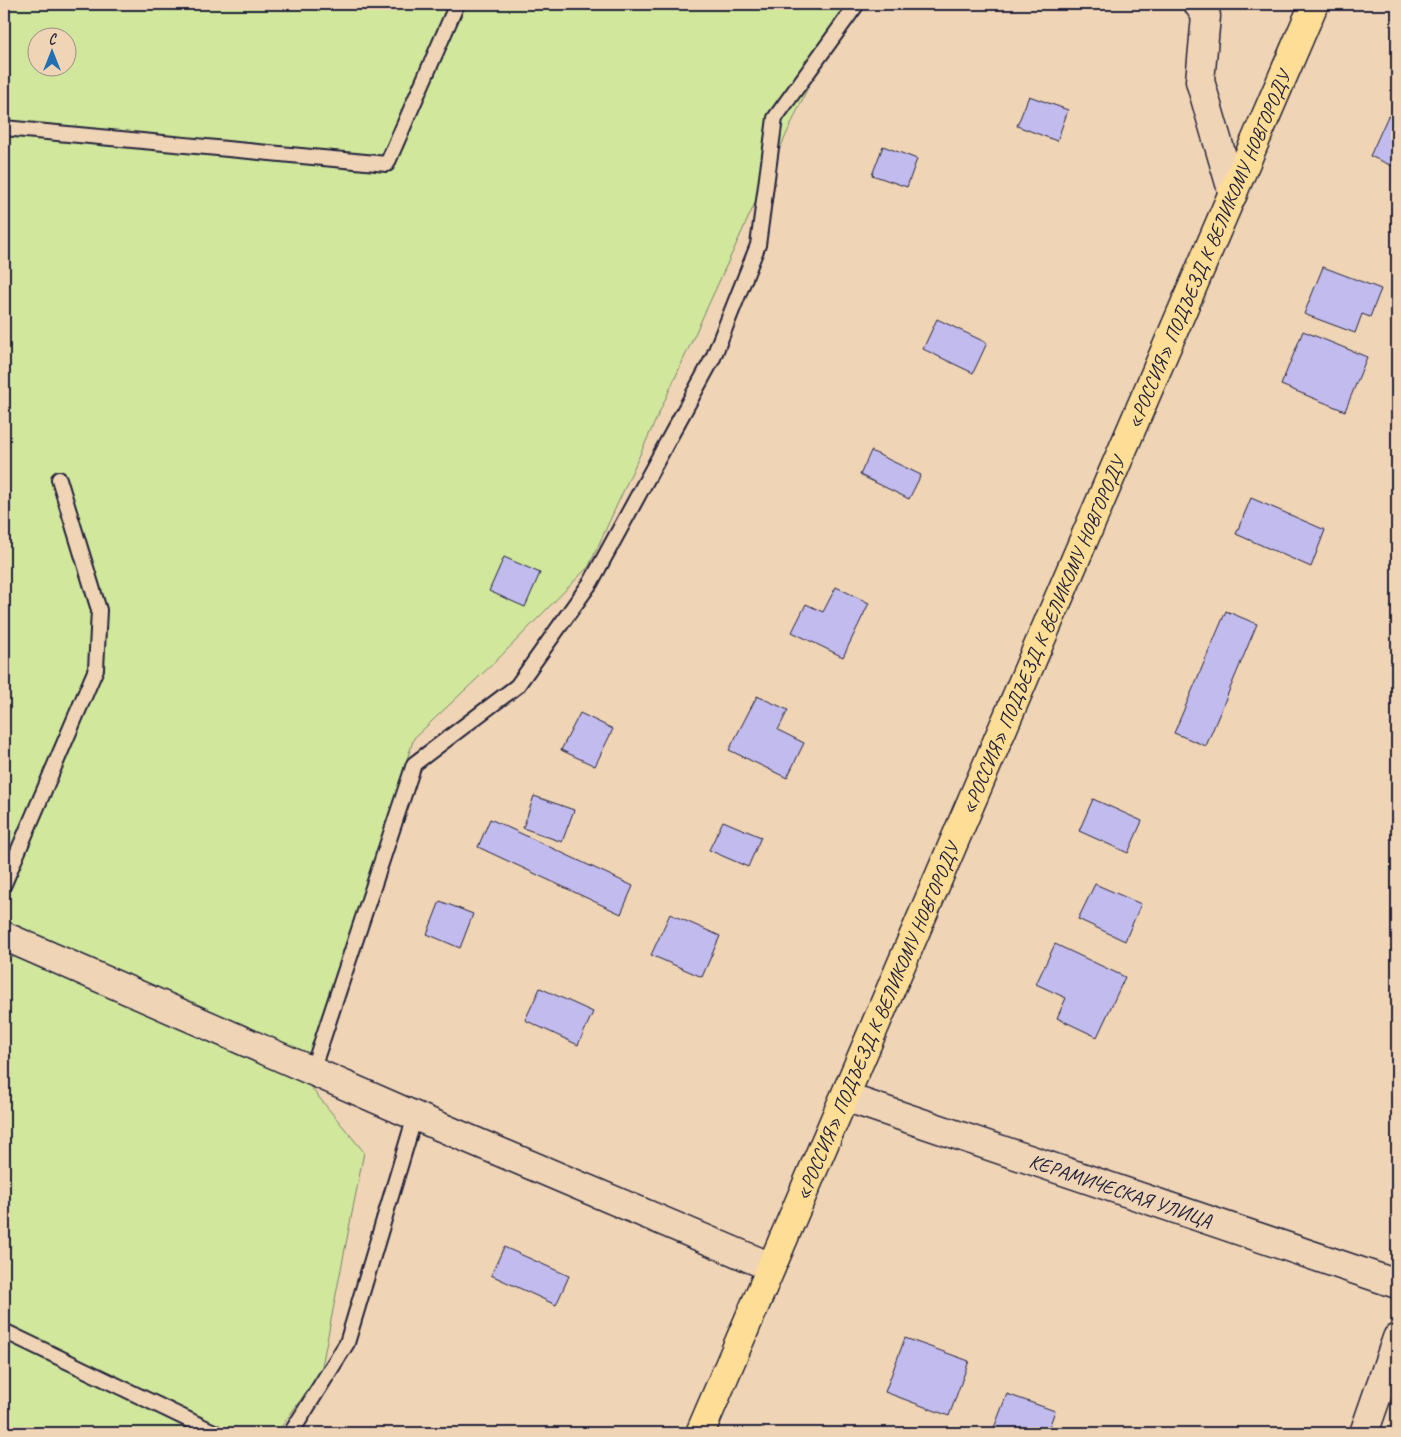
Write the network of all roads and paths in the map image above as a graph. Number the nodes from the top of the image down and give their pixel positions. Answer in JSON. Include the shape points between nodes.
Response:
{"nodes":[{"id":1,"x":457,"y":4,"type":"edge"},
{"id":2,"x":856,"y":4,"type":"edge"},
{"id":3,"x":1198,"y":4,"type":"edge"},
{"id":4,"x":1314,"y":4,"type":"edge"},
{"id":5,"x":4,"y":128,"type":"edge"},
{"id":6,"x":1233,"y":194,"type":"junction"},
{"id":7,"x":59,"y":479,"type":"dead end"},
{"id":8,"x":4,"y":884,"type":"edge"},
{"id":9,"x":4,"y":936,"type":"edge"},
{"id":10,"x":312,"y":1070,"type":"junction"},
{"id":11,"x":845,"y":1097,"type":"junction"},
{"id":12,"x":415,"y":1116,"type":"junction"},
{"id":13,"x":771,"y":1267,"type":"junction"},
{"id":14,"x":1397,"y":1284,"type":"edge"},
{"id":15,"x":4,"y":1331,"type":"edge"},
{"id":16,"x":1397,"y":1338,"type":"edge"},
{"id":17,"x":216,"y":1433,"type":"edge"},
{"id":18,"x":291,"y":1433,"type":"edge"},
{"id":19,"x":700,"y":1433,"type":"edge"},
{"id":20,"x":1364,"y":1433,"type":"edge"}],
"edges":[{"from":1,"to":5,"type":"lane","via":[[387,164]]},
{"from":2,"to":10,"type":"lane","via":[[775,118],[758,245],[720,341],[591,582],[517,686],[414,764]]},
{"from":3,"to":6,"type":"street","via":[[1206,16],[1200,81]]},
{"from":4,"to":6,"type":"main road","name":"«РОССИЯ» ПОДЪЕЗД К ВЕЛИКОМУ НОВГОРОДУ"},
{"from":6,"to":11,"type":"main road","name":"«РОССИЯ» ПОДЪЕЗД К ВЕЛИКОМУ НОВГОРОДУ"},
{"from":7,"to":8,"type":"lane","via":[[99,610],[96,669]]},
{"from":9,"to":10,"type":"street"},
{"from":10,"to":12,"type":"street"},
{"from":11,"to":13,"type":"main road","name":"«РОССИЯ» ПОДЪЕЗД К ВЕЛИКОМУ НОВГОРОДУ"},
{"from":11,"to":14,"type":"street","name":"КЕРАМИЧЕСКАЯ УЛИЦА"},
{"from":12,"to":13,"type":"street"},
{"from":12,"to":18,"type":"lane","via":[[348,1343]]},
{"from":13,"to":19,"type":"main road","name":"«РОССИЯ» ПОДЪЕЗД К ВЕЛИКОМУ НОВГОРОДУ"},
{"from":15,"to":17,"type":"lane"},
{"from":16,"to":20,"type":"street"}]}
